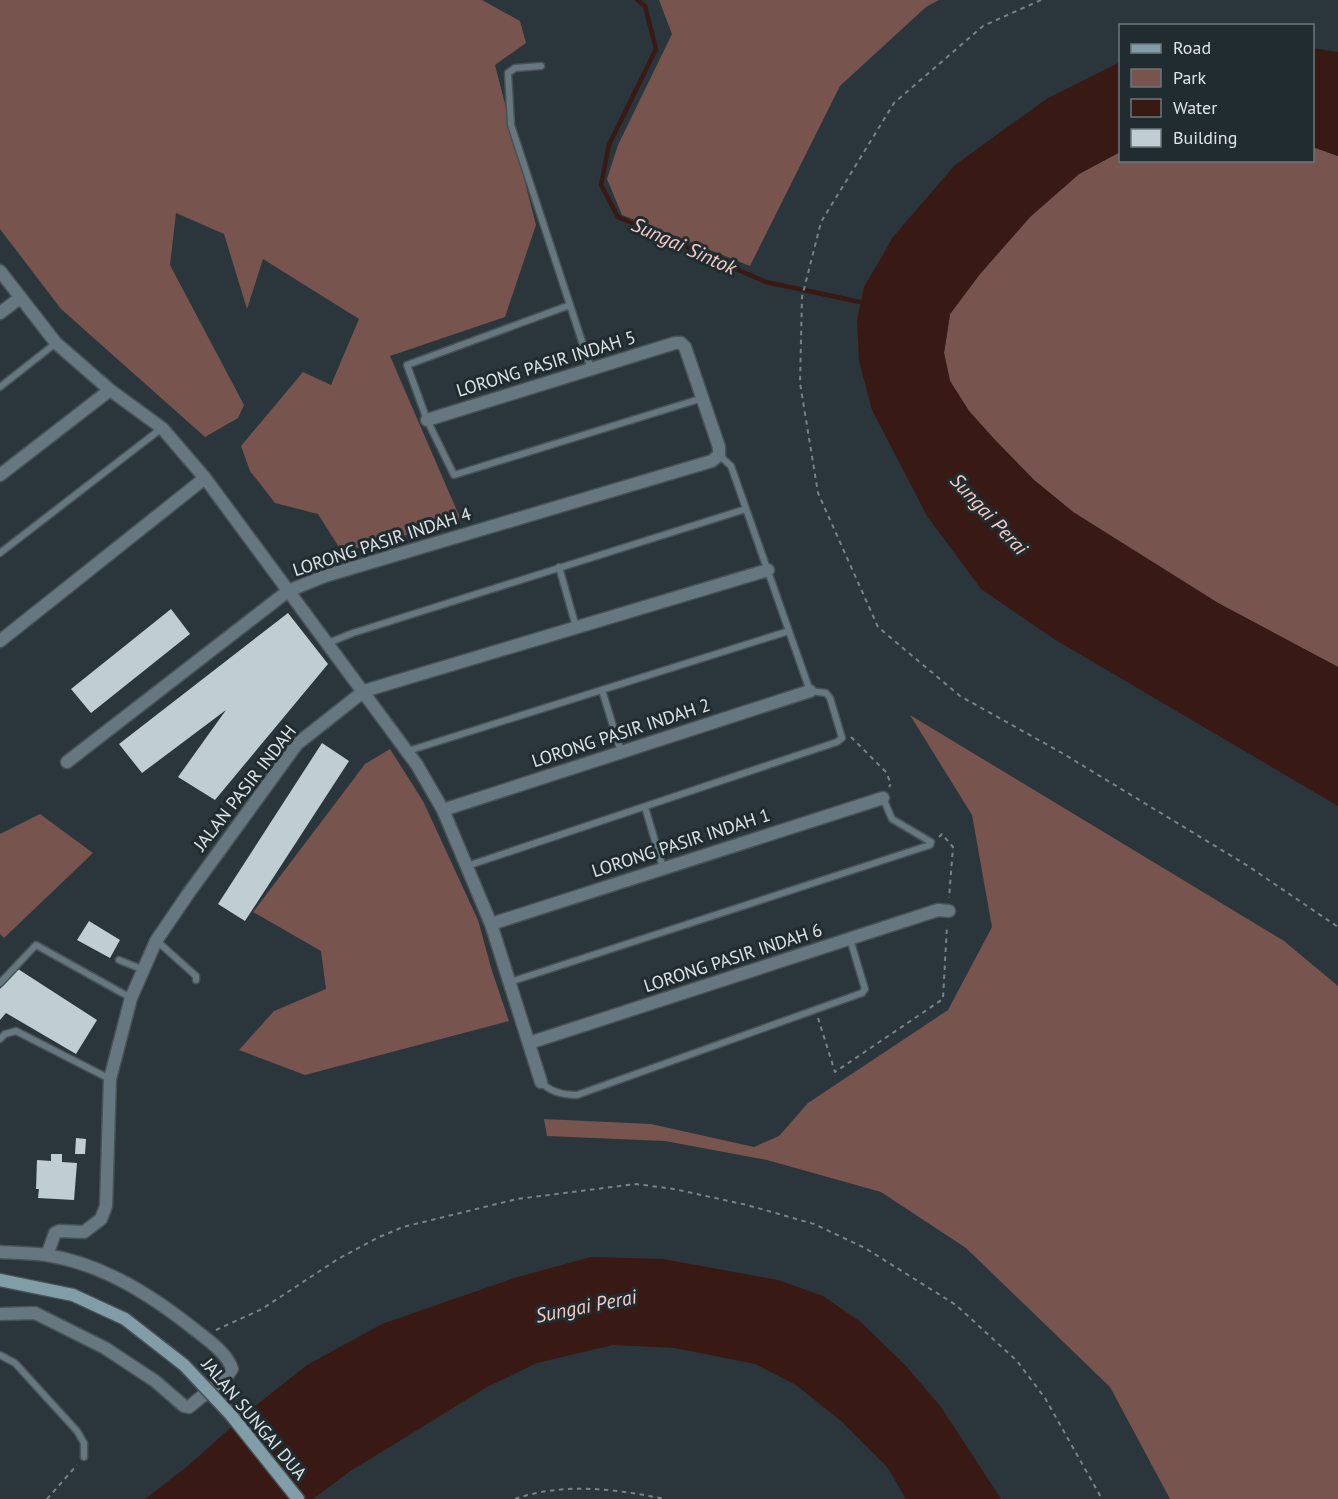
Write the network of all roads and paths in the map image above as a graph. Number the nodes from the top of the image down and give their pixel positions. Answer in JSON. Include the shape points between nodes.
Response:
{"nodes":[{"id":1,"x":1041,"y":0,"type":"edge"},
{"id":2,"x":541,"y":66,"type":"dead end"},
{"id":3,"x":0,"y":271,"type":"edge"},
{"id":4,"x":20,"y":298,"type":"junction"},
{"id":5,"x":570,"y":304,"type":"junction"},
{"id":6,"x":0,"y":313,"type":"edge"},
{"id":7,"x":56,"y":344,"type":"junction"},
{"id":8,"x":591,"y":369,"type":"junction"},
{"id":9,"x":0,"y":387,"type":"edge"},
{"id":10,"x":110,"y":390,"type":"junction"},
{"id":11,"x":703,"y":398,"type":"junction"},
{"id":12,"x":427,"y":420,"type":"junction"},
{"id":13,"x":162,"y":428,"type":"junction"},
{"id":14,"x":719,"y":456,"type":"junction"},
{"id":15,"x":0,"y":475,"type":"edge"},
{"id":16,"x":205,"y":478,"type":"junction"},
{"id":17,"x":747,"y":509,"type":"junction"},
{"id":18,"x":0,"y":553,"type":"edge"},
{"id":19,"x":559,"y":567,"type":"junction"},
{"id":20,"x":768,"y":570,"type":"junction"},
{"id":21,"x":288,"y":591,"type":"junction"},
{"id":22,"x":576,"y":627,"type":"junction"},
{"id":23,"x":789,"y":631,"type":"junction"},
{"id":24,"x":0,"y":641,"type":"edge"},
{"id":25,"x":327,"y":644,"type":"junction"},
{"id":26,"x":602,"y":690,"type":"junction"},
{"id":27,"x":364,"y":691,"type":"junction"},
{"id":28,"x":810,"y":692,"type":"junction"},
{"id":29,"x":842,"y":735,"type":"junction"},
{"id":30,"x":408,"y":751,"type":"junction"},
{"id":31,"x":621,"y":752,"type":"junction"},
{"id":32,"x":67,"y":762,"type":"dead end"},
{"id":33,"x":883,"y":798,"type":"junction"},
{"id":34,"x":645,"y":807,"type":"junction"},
{"id":35,"x":443,"y":810,"type":"junction"},
{"id":36,"x":932,"y":842,"type":"junction"},
{"id":37,"x":467,"y":867,"type":"junction"},
{"id":38,"x":663,"y":868,"type":"junction"},
{"id":39,"x":949,"y":911,"type":"junction"},
{"id":40,"x":491,"y":924,"type":"junction"},
{"id":41,"x":1338,"y":927,"type":"edge"},
{"id":42,"x":850,"y":939,"type":"junction"},
{"id":43,"x":156,"y":941,"type":"junction"},
{"id":44,"x":118,"y":960,"type":"dead end"},
{"id":45,"x":144,"y":971,"type":"junction"},
{"id":46,"x":196,"y":980,"type":"dead end"},
{"id":47,"x":510,"y":982,"type":"junction"},
{"id":48,"x":0,"y":983,"type":"edge"},
{"id":49,"x":131,"y":998,"type":"junction"},
{"id":50,"x":814,"y":1008,"type":"junction"},
{"id":51,"x":2,"y":1036,"type":"edge"},
{"id":52,"x":529,"y":1043,"type":"junction"},
{"id":53,"x":110,"y":1079,"type":"junction"},
{"id":54,"x":542,"y":1082,"type":"joint"},
{"id":55,"x":0,"y":1252,"type":"edge"},
{"id":56,"x":47,"y":1255,"type":"junction"},
{"id":57,"x":0,"y":1280,"type":"edge"},
{"id":58,"x":0,"y":1314,"type":"edge"},
{"id":59,"x":202,"y":1335,"type":"junction"},
{"id":60,"x":0,"y":1355,"type":"edge"},
{"id":61,"x":84,"y":1457,"type":"joint"},
{"id":62,"x":47,"y":1499,"type":"edge"},
{"id":63,"x":298,"y":1499,"type":"edge"},
{"id":64,"x":515,"y":1499,"type":"edge"},
{"id":65,"x":665,"y":1499,"type":"edge"},
{"id":66,"x":1102,"y":1499,"type":"edge"}],
"edges":[{"from":1,"to":41,"type":"path","via":[[983,26],[894,103],[821,222],[802,297],[800,383],[818,493],[878,627],[960,696],[1248,866]]},
{"from":2,"to":5,"type":"lane","via":[[514,68],[508,73],[511,126]]},
{"from":3,"to":4,"type":"street"},
{"from":4,"to":6,"type":"street"},
{"from":4,"to":7,"type":"street"},
{"from":5,"to":8,"type":"lane"},
{"from":5,"to":12,"type":"lane","via":[[408,364]]},
{"from":7,"to":9,"type":"lane"},
{"from":7,"to":10,"type":"street"},
{"from":8,"to":11,"type":"street","name":"LORONG PASIR INDAH 5","via":[[681,343]]},
{"from":8,"to":12,"type":"street","name":"LORONG PASIR INDAH 5"},
{"from":10,"to":13,"type":"street"},
{"from":10,"to":15,"type":"street"},
{"from":11,"to":12,"type":"lane","via":[[454,475]]},
{"from":11,"to":14,"type":"street"},
{"from":13,"to":16,"type":"street"},
{"from":13,"to":18,"type":"lane"},
{"from":14,"to":17,"type":"lane","via":[[731,466]]},
{"from":14,"to":21,"type":"street","name":"LORONG PASIR INDAH 4","via":[[325,576]]},
{"from":16,"to":21,"type":"street"},
{"from":16,"to":24,"type":"street"},
{"from":17,"to":19,"type":"lane"},
{"from":17,"to":20,"type":"lane"},
{"from":19,"to":22,"type":"lane"},
{"from":19,"to":25,"type":"lane"},
{"from":20,"to":22,"type":"street","name":"JALAN PASIR INDAH"},
{"from":20,"to":23,"type":"lane"},
{"from":21,"to":25,"type":"street"},
{"from":21,"to":32,"type":"street","name":"LORONG PASIR INDAH 4"},
{"from":22,"to":27,"type":"street","name":"JALAN PASIR INDAH"},
{"from":23,"to":26,"type":"lane"},
{"from":23,"to":28,"type":"lane"},
{"from":25,"to":27,"type":"street"},
{"from":26,"to":30,"type":"lane"},
{"from":26,"to":31,"type":"lane"},
{"from":27,"to":30,"type":"street"},
{"from":27,"to":43,"type":"street","name":"JALAN PASIR INDAH","via":[[297,744]]},
{"from":28,"to":29,"type":"lane","via":[[826,693],[830,698]]},
{"from":28,"to":31,"type":"street","name":"LORONG PASIR INDAH 2"},
{"from":29,"to":33,"type":"path","via":[[853,737],[886,772],[891,784]]},
{"from":29,"to":34,"type":"lane","via":[[840,741]]},
{"from":30,"to":35,"type":"street"},
{"from":31,"to":35,"type":"street","name":"LORONG PASIR INDAH 2"},
{"from":33,"to":36,"type":"lane","via":[[892,819]]},
{"from":33,"to":38,"type":"street","name":"LORONG PASIR INDAH 1"},
{"from":34,"to":37,"type":"lane"},
{"from":34,"to":38,"type":"lane"},
{"from":35,"to":37,"type":"street"},
{"from":36,"to":39,"type":"path","via":[[942,834],[952,848]]},
{"from":36,"to":47,"type":"lane"},
{"from":37,"to":40,"type":"street"},
{"from":38,"to":40,"type":"street","name":"LORONG PASIR INDAH 1"},
{"from":39,"to":42,"type":"street","name":"LORONG PASIR INDAH 6","via":[[938,910]]},
{"from":39,"to":50,"type":"path","via":[[944,999],[835,1072]]},
{"from":40,"to":47,"type":"street"},
{"from":42,"to":50,"type":"lane","via":[[865,989]]},
{"from":42,"to":52,"type":"street","name":"LORONG PASIR INDAH 6"},
{"from":43,"to":45,"type":"street","name":"JALAN PASIR INDAH"},
{"from":43,"to":46,"type":"lane"},
{"from":44,"to":45,"type":"lane"},
{"from":45,"to":49,"type":"street","name":"JALAN PASIR INDAH"},
{"from":47,"to":52,"type":"street"},
{"from":48,"to":49,"type":"lane","via":[[36,945]]},
{"from":49,"to":53,"type":"street","name":"JALAN PASIR INDAH"},
{"from":50,"to":54,"type":"lane","via":[[577,1095],[548,1089]]},
{"from":51,"to":53,"type":"lane","via":[[16,1031]]},
{"from":52,"to":54,"type":"street"},
{"from":53,"to":56,"type":"street","name":"JALAN PASIR INDAH","via":[[106,1206],[101,1219],[84,1233],[55,1233]]},
{"from":55,"to":56,"type":"street"},
{"from":56,"to":59,"type":"street","via":[[97,1269],[128,1283]]},
{"from":57,"to":63,"type":"main road","name":"JALAN SUNGAI DUA","bridge":true,"via":[[74,1295],[125,1319],[184,1365],[231,1415]]},
{"from":58,"to":59,"type":"street","via":[[35,1313],[105,1348],[189,1407],[232,1369],[230,1362]]},
{"from":59,"to":66,"type":"path","via":[[262,1309],[338,1259],[403,1227],[517,1199],[636,1184],[674,1189],[747,1204],[814,1224],[865,1248],[956,1305],[1017,1361],[1045,1398]]},
{"from":60,"to":61,"type":"lane","via":[[15,1362],[77,1431],[84,1443]]},
{"from":61,"to":62,"type":"path"},
{"from":64,"to":65,"type":"path","via":[[586,1488]]}]}
